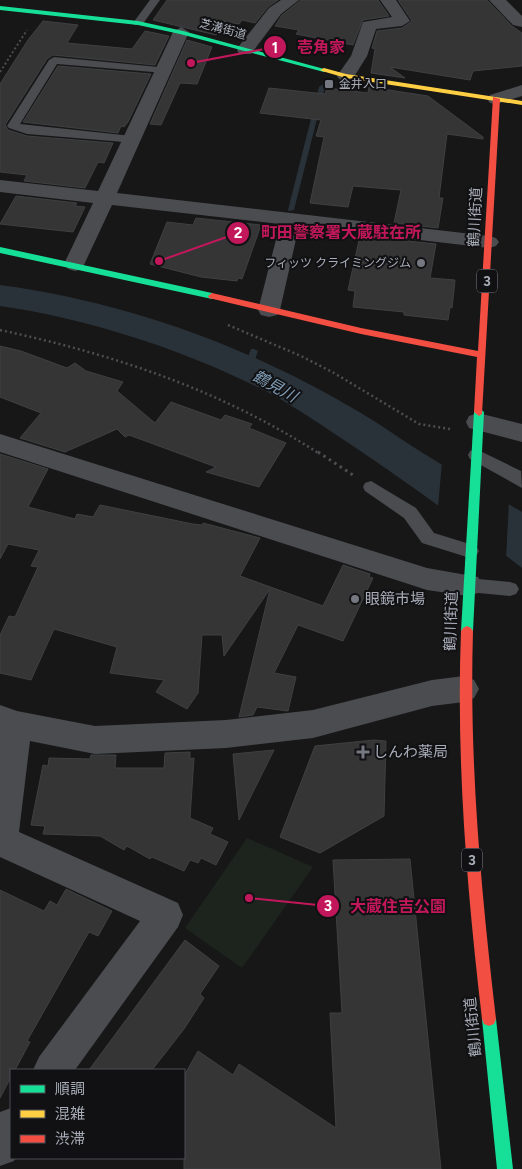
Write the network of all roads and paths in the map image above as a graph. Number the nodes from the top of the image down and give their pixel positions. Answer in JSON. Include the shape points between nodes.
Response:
{"nodes":[{"id":1,"x":155,"y":0,"type":"edge"},
{"id":2,"x":291,"y":0,"type":"edge"},
{"id":3,"x":388,"y":0,"type":"edge"},
{"id":4,"x":497,"y":0,"type":"edge"},
{"id":5,"x":0,"y":8,"type":"edge"},
{"id":6,"x":39,"y":12,"type":"junction"},
{"id":7,"x":522,"y":22,"type":"edge"},
{"id":8,"x":138,"y":23,"type":"junction"},
{"id":9,"x":181,"y":32,"type":"junction"},
{"id":10,"x":245,"y":50,"type":"junction"},
{"id":11,"x":165,"y":70,"type":"junction"},
{"id":12,"x":0,"y":72,"type":"edge"},
{"id":13,"x":346,"y":76,"type":"junction"},
{"id":14,"x":522,"y":90,"type":"edge"},
{"id":15,"x":496,"y":99,"type":"junction"},
{"id":16,"x":522,"y":103,"type":"edge"},
{"id":17,"x":132,"y":140,"type":"junction"},
{"id":18,"x":0,"y":186,"type":"edge"},
{"id":19,"x":106,"y":198,"type":"junction"},
{"id":20,"x":291,"y":220,"type":"junction"},
{"id":21,"x":489,"y":242,"type":"junction"},
{"id":22,"x":0,"y":250,"type":"edge"},
{"id":23,"x":75,"y":264,"type":"junction"},
{"id":24,"x":269,"y":310,"type":"junction"},
{"id":25,"x":227,"y":325,"type":"dead end"},
{"id":26,"x":0,"y":330,"type":"edge"},
{"id":27,"x":482,"y":355,"type":"junction"},
{"id":28,"x":478,"y":422,"type":"junction"},
{"id":29,"x":450,"y":429,"type":"dead end"},
{"id":30,"x":522,"y":433,"type":"edge"},
{"id":31,"x":0,"y":444,"type":"edge"},
{"id":32,"x":476,"y":459,"type":"junction"},
{"id":33,"x":522,"y":482,"type":"edge"},
{"id":34,"x":371,"y":487,"type":"joint"},
{"id":35,"x":470,"y":550,"type":"junction"},
{"id":36,"x":468,"y":585,"type":"junction"},
{"id":37,"x":510,"y":589,"type":"dead end"},
{"id":38,"x":464,"y":690,"type":"junction"},
{"id":39,"x":8,"y":722,"type":"edge"},
{"id":40,"x":53,"y":1069,"type":"edge"},
{"id":41,"x":10,"y":1129,"type":"edge"},
{"id":42,"x":0,"y":1147,"type":"edge"},
{"id":43,"x":505,"y":1169,"type":"edge"}],
"edges":[{"from":1,"to":8,"type":"lane"},
{"from":2,"to":10,"type":"street","via":[[275,11]]},
{"from":3,"to":13,"type":"street","via":[[402,21],[370,25],[359,56]]},
{"from":4,"to":7,"type":"street"},
{"from":5,"to":6,"type":"main road","name":"芝溝街道"},
{"from":6,"to":8,"type":"main road","name":"芝溝街道"},
{"from":6,"to":12,"type":"path"},
{"from":8,"to":9,"type":"main road","name":"芝溝街道"},
{"from":9,"to":10,"type":"main road","name":"芝溝街道"},
{"from":9,"to":11,"type":"street"},
{"from":10,"to":13,"type":"main road","name":"芝溝街道"},
{"from":11,"to":17,"type":"street"},
{"from":11,"to":17,"type":"lane","via":[[54,60],[8,125],[27,130]]},
{"from":13,"to":15,"type":"main road","name":"芝溝街道"},
{"from":14,"to":15,"type":"street"},
{"from":15,"to":16,"type":"main road"},
{"from":15,"to":21,"type":"main road","name":"鶴川街道","number":"3"},
{"from":17,"to":19,"type":"street"},
{"from":18,"to":19,"type":"street"},
{"from":19,"to":20,"type":"street"},
{"from":19,"to":23,"type":"street"},
{"from":20,"to":21,"type":"street"},
{"from":20,"to":24,"type":"street"},
{"from":21,"to":27,"type":"main road","name":"鶴川街道","number":"3"},
{"from":22,"to":23,"type":"main road"},
{"from":23,"to":24,"type":"main road"},
{"from":24,"to":27,"type":"main road","via":[[417,344]]},
{"from":25,"to":29,"type":"path","via":[[334,373],[419,424]]},
{"from":26,"to":34,"type":"path","via":[[89,351],[212,394],[303,442]]},
{"from":27,"to":28,"type":"main road","name":"鶴川街道","number":"3"},
{"from":28,"to":30,"type":"street"},
{"from":28,"to":32,"type":"main road","name":"鶴川街道","number":"3"},
{"from":31,"to":36,"type":"street","via":[[427,579]]},
{"from":32,"to":33,"type":"lane","via":[[515,475]]},
{"from":32,"to":35,"type":"main road","name":"鶴川街道","number":"3"},
{"from":34,"to":35,"type":"lane","via":[[410,513],[428,538]]},
{"from":35,"to":36,"type":"main road","name":"鶴川街道","number":"3"},
{"from":36,"to":37,"type":"lane"},
{"from":36,"to":38,"type":"main road","name":"鶴川街道","number":"3"},
{"from":38,"to":39,"type":"street","via":[[432,693],[313,724],[226,734],[95,740]]},
{"from":38,"to":43,"type":"main road","name":"鶴川街道","number":"3","via":[[466,782],[474,885]]},
{"from":39,"to":40,"type":"street","via":[[2,841],[166,914]]},
{"from":41,"to":42,"type":"street"}]}
